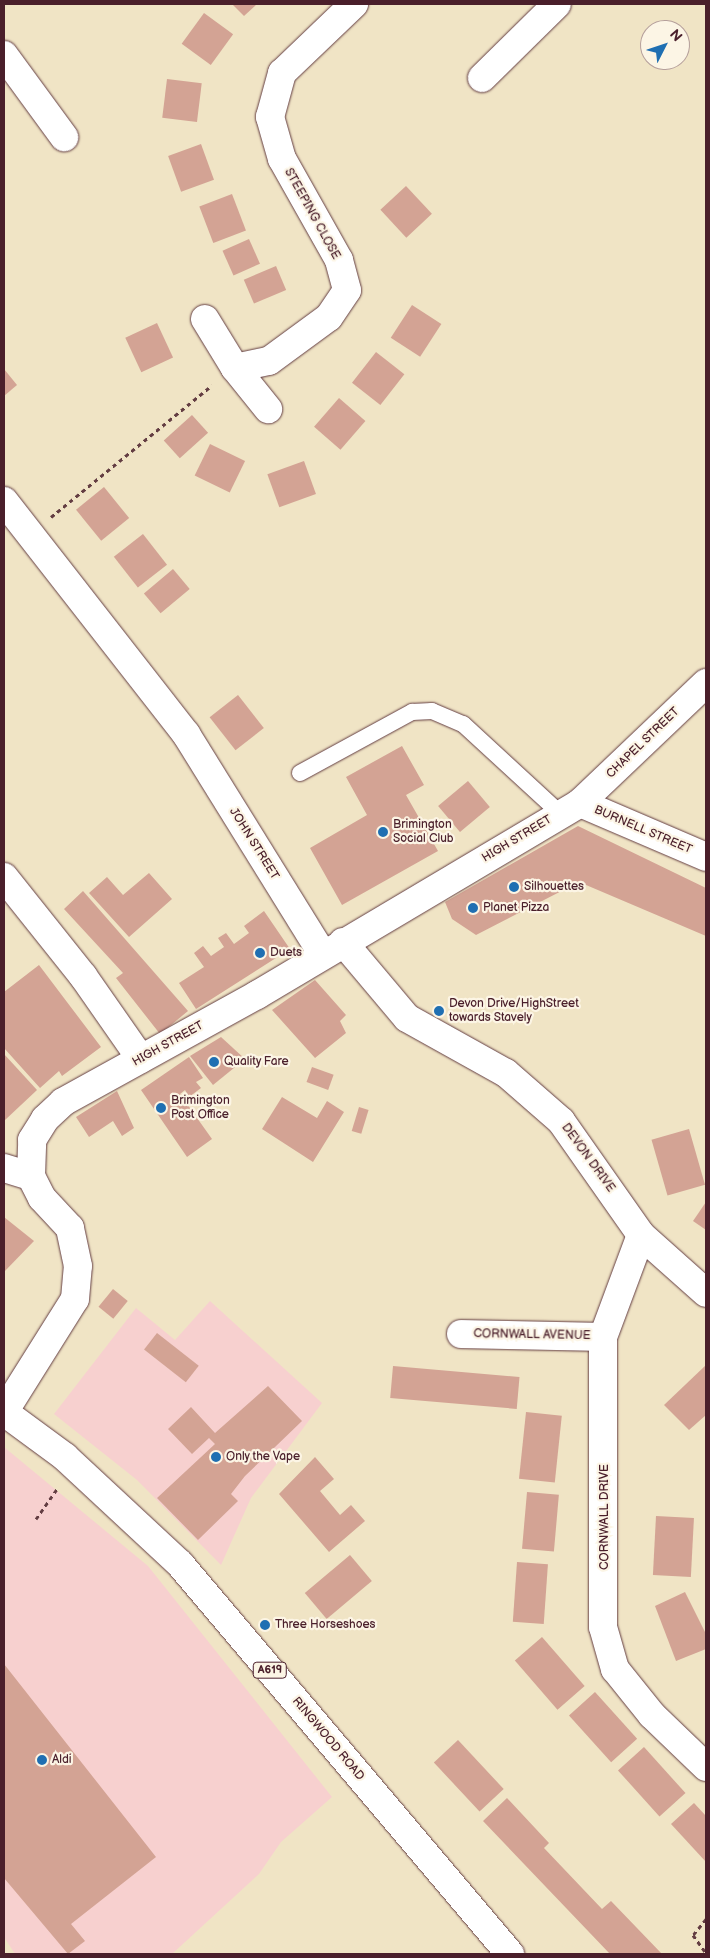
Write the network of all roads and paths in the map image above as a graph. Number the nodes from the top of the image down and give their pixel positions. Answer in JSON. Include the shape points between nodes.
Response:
{"nodes":[{"id":1,"x":354,"y":4,"type":"edge"},
{"id":2,"x":557,"y":4,"type":"edge"},
{"id":3,"x":4,"y":58,"type":"edge"},
{"id":4,"x":482,"y":78,"type":"dead end"},
{"id":5,"x":64,"y":137,"type":"dead end"},
{"id":6,"x":205,"y":320,"type":"dead end"},
{"id":7,"x":235,"y":368,"type":"junction"},
{"id":8,"x":268,"y":409,"type":"dead end"},
{"id":9,"x":4,"y":501,"type":"edge"},
{"id":10,"x":30,"y":534,"type":"junction"},
{"id":11,"x":706,"y":683,"type":"edge"},
{"id":12,"x":300,"y":774,"type":"dead end"},
{"id":13,"x":570,"y":808,"type":"junction"},
{"id":14,"x":706,"y":857,"type":"edge"},
{"id":15,"x":4,"y":877,"type":"edge"},
{"id":16,"x":333,"y":948,"type":"junction"},
{"id":17,"x":141,"y":1059,"type":"junction"},
{"id":18,"x":4,"y":1168,"type":"edge"},
{"id":19,"x":30,"y":1176,"type":"junction"},
{"id":20,"x":641,"y":1235,"type":"junction"},
{"id":21,"x":706,"y":1293,"type":"edge"},
{"id":22,"x":461,"y":1334,"type":"dead end"},
{"id":23,"x":603,"y":1337,"type":"junction"},
{"id":24,"x":4,"y":1412,"type":"edge"},
{"id":25,"x":50,"y":1499,"type":"dead end"},
{"id":26,"x":36,"y":1519,"type":"dead end"},
{"id":27,"x":706,"y":1767,"type":"edge"},
{"id":28,"x":706,"y":1919,"type":"edge"},
{"id":29,"x":510,"y":1954,"type":"edge"},
{"id":30,"x":706,"y":1954,"type":"edge"}],
"edges":[{"from":1,"to":7,"type":"main road","name":"STEEPING CLOSE","via":[[282,73],[270,117],[282,159],[339,260],[347,290],[329,317],[269,361]]},
{"from":2,"to":4,"type":"main road"},
{"from":3,"to":5,"type":"main road"},
{"from":6,"to":7,"type":"main road"},
{"from":7,"to":8,"type":"main road"},
{"from":7,"to":10,"type":"path"},
{"from":9,"to":10,"type":"main road"},
{"from":10,"to":16,"type":"main road","name":"JOHN STREET","via":[[186,734]]},
{"from":11,"to":13,"type":"main road","name":"CHAPEL STREET"},
{"from":12,"to":13,"type":"lane","via":[[412,712],[432,711],[463,724]]},
{"from":13,"to":14,"type":"main road","name":"BURNELL STREET"},
{"from":13,"to":16,"type":"main road","name":"HIGH STREET"},
{"from":15,"to":17,"type":"main road","via":[[83,976]]},
{"from":16,"to":17,"type":"main road","name":"HIGH STREET"},
{"from":16,"to":20,"type":"main road","name":"DEVON DRIVE","via":[[407,1018],[506,1073],[561,1121]]},
{"from":17,"to":19,"type":"main road","name":"HIGH STREET","via":[[63,1102],[45,1119],[32,1140]]},
{"from":18,"to":19,"type":"main road"},
{"from":19,"to":24,"type":"main road","via":[[42,1198],[70,1228],[78,1266],[75,1299]]},
{"from":20,"to":21,"type":"main road","name":"DEVON DRIVE"},
{"from":20,"to":23,"type":"main road","name":"CORNWALL DRIVE"},
{"from":22,"to":23,"type":"main road","name":"CORNWALL AVENUE"},
{"from":23,"to":27,"type":"main road","name":"CORNWALL DRIVE","via":[[603,1627],[615,1669],[652,1715]]},
{"from":24,"to":29,"type":"main road","name":"RINGWOOD ROAD","number":"A619","via":[[65,1456],[180,1564]]},
{"from":25,"to":26,"type":"path"},
{"from":28,"to":30,"type":"path","via":[[693,1935]]}]}
